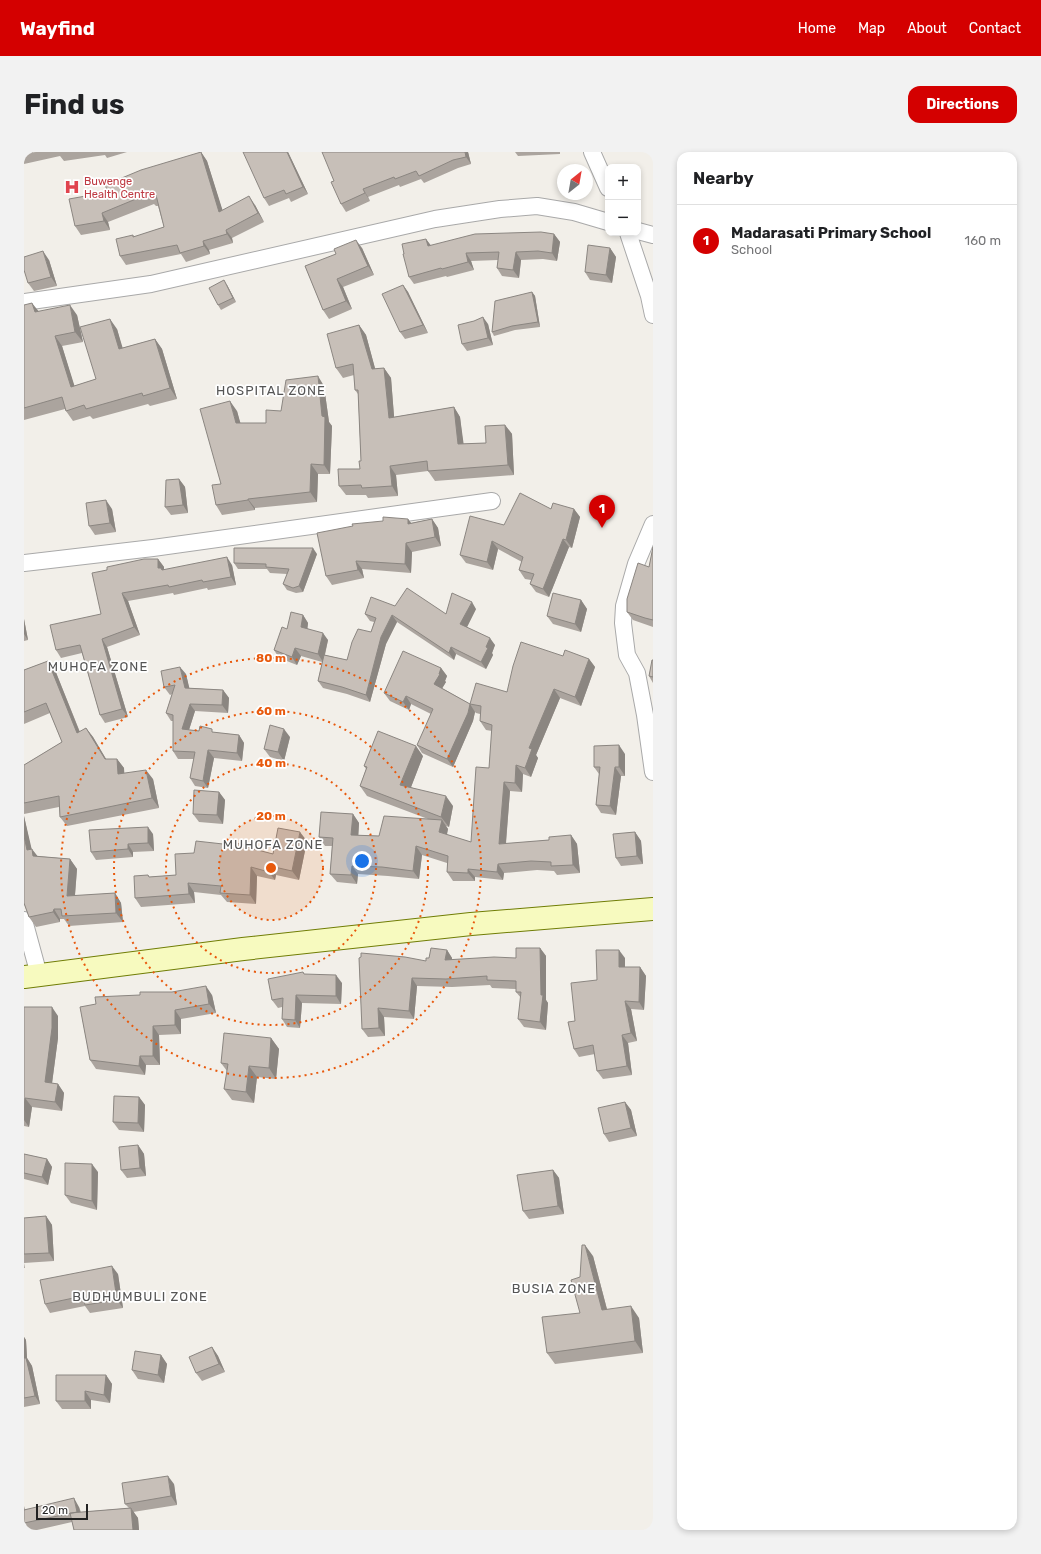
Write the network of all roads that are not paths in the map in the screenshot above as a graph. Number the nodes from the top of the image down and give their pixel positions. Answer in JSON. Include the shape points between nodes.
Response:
{"nodes":[{"id":1,"x":592,"y":152,"type":"edge"},
{"id":2,"x":605,"y":181,"type":"edge"},
{"id":3,"x":605,"y":221,"type":"edge"},
{"id":4,"x":641,"y":232,"type":"edge"},
{"id":5,"x":653,"y":234,"type":"edge"},
{"id":6,"x":629,"y":236,"type":"edge"},
{"id":7,"x":24,"y":302,"type":"edge"},
{"id":8,"x":653,"y":315,"type":"edge"},
{"id":9,"x":492,"y":501,"type":"dead end"},
{"id":10,"x":653,"y":524,"type":"edge"},
{"id":11,"x":24,"y":563,"type":"edge"},
{"id":12,"x":653,"y":772,"type":"edge"},
{"id":13,"x":653,"y":909,"type":"edge"},
{"id":14,"x":24,"y":920,"type":"edge"},
{"id":15,"x":31,"y":976,"type":"edge"}],
"edges":[{"from":1,"to":2,"type":"street"},
{"from":3,"to":7,"type":"street","via":[[574,212],[537,206],[500,209],[435,219],[151,284]]},
{"from":4,"to":5,"type":"street"},
{"from":6,"to":8,"type":"street"},
{"from":9,"to":11,"type":"street","via":[[153,548]]},
{"from":10,"to":12,"type":"street","via":[[636,564],[624,606],[624,623],[627,655],[637,673]]},
{"from":13,"to":15,"type":"main road","via":[[455,926]]},
{"from":14,"to":15,"type":"street"}]}
